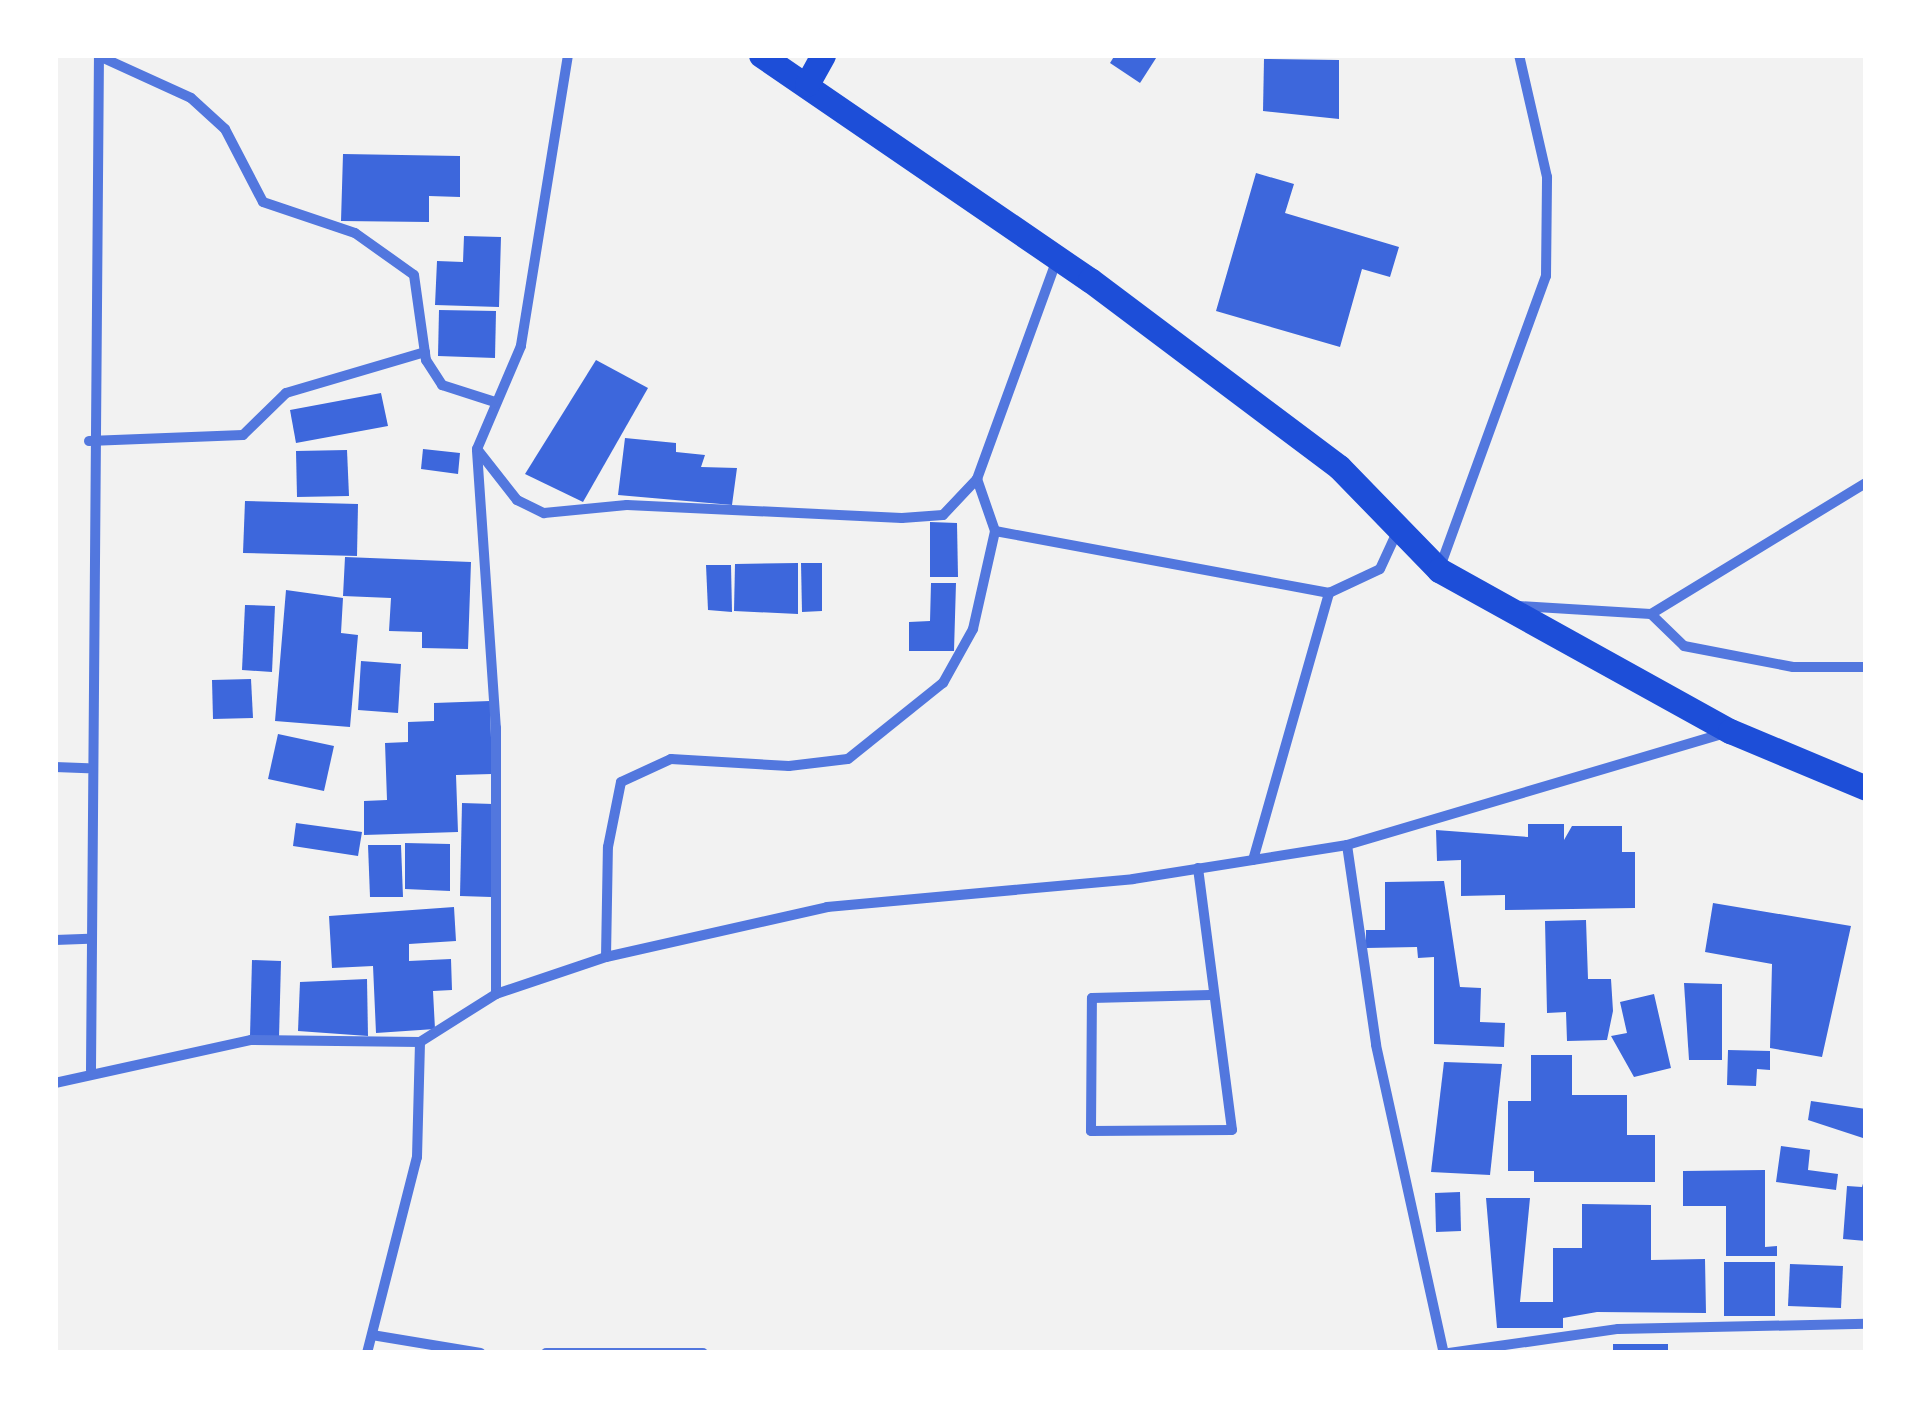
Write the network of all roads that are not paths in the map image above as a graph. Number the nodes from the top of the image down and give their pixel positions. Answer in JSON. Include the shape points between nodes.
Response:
{"nodes":[{"id":1,"x":568,"y":55,"type":"edge"},
{"id":2,"x":761,"y":55,"type":"edge"},
{"id":3,"x":823,"y":55,"type":"edge"},
{"id":4,"x":1519,"y":55,"type":"edge"},
{"id":5,"x":98,"y":56,"type":"edge"},
{"id":6,"x":807,"y":84,"type":"junction"},
{"id":7,"x":1056,"y":256,"type":"junction"},
{"id":8,"x":425,"y":352,"type":"junction"},
{"id":9,"x":495,"y":402,"type":"junction"},
{"id":10,"x":90,"y":441,"type":"junction"},
{"id":11,"x":477,"y":450,"type":"junction"},
{"id":12,"x":978,"y":479,"type":"junction"},
{"id":13,"x":1866,"y":483,"type":"edge"},
{"id":14,"x":1400,"y":527,"type":"junction"},
{"id":15,"x":995,"y":531,"type":"junction"},
{"id":16,"x":1439,"y":570,"type":"junction"},
{"id":17,"x":1329,"y":593,"type":"junction"},
{"id":18,"x":1503,"y":605,"type":"junction"},
{"id":19,"x":1650,"y":614,"type":"junction"},
{"id":20,"x":1866,"y":667,"type":"edge"},
{"id":21,"x":1730,"y":731,"type":"junction"},
{"id":22,"x":55,"y":767,"type":"edge"},
{"id":23,"x":88,"y":768,"type":"junction"},
{"id":24,"x":1866,"y":788,"type":"edge"},
{"id":25,"x":1347,"y":845,"type":"junction"},
{"id":26,"x":1253,"y":860,"type":"junction"},
{"id":27,"x":1198,"y":868,"type":"junction"},
{"id":28,"x":90,"y":939,"type":"junction"},
{"id":29,"x":55,"y":940,"type":"edge"},
{"id":30,"x":606,"y":958,"type":"junction"},
{"id":31,"x":496,"y":994,"type":"junction"},
{"id":32,"x":1210,"y":995,"type":"junction"},
{"id":33,"x":420,"y":1042,"type":"junction"},
{"id":34,"x":91,"y":1070,"type":"junction"},
{"id":35,"x":55,"y":1083,"type":"edge"},
{"id":36,"x":1866,"y":1324,"type":"edge"},
{"id":37,"x":372,"y":1336,"type":"junction"},
{"id":38,"x":368,"y":1353,"type":"edge"},
{"id":39,"x":480,"y":1353,"type":"edge"},
{"id":40,"x":546,"y":1353,"type":"edge"},
{"id":41,"x":703,"y":1353,"type":"edge"},
{"id":42,"x":1447,"y":1353,"type":"edge"}],
"edges":[{"from":1,"to":9,"type":"street","via":[[521,346]]},
{"from":2,"to":6,"type":"main road"},
{"from":3,"to":6,"type":"main road"},
{"from":4,"to":16,"type":"street","via":[[1547,177],[1546,276]]},
{"from":5,"to":8,"type":"street","via":[[191,98],[225,130],[263,202],[355,233],[414,275]]},
{"from":5,"to":10,"type":"street"},
{"from":6,"to":7,"type":"main road"},
{"from":7,"to":12,"type":"street"},
{"from":7,"to":14,"type":"main road","via":[[1339,467]]},
{"from":8,"to":9,"type":"street","via":[[442,385]]},
{"from":8,"to":10,"type":"street","via":[[286,393],[244,435]]},
{"from":9,"to":11,"type":"street"},
{"from":10,"to":23,"type":"street"},
{"from":11,"to":12,"type":"street","via":[[517,500],[544,513],[628,505],[943,515]]},
{"from":11,"to":31,"type":"street","via":[[496,728]]},
{"from":12,"to":15,"type":"street"},
{"from":13,"to":19,"type":"street"},
{"from":14,"to":16,"type":"main road"},
{"from":14,"to":17,"type":"street","via":[[1380,569]]},
{"from":15,"to":17,"type":"street"},
{"from":15,"to":30,"type":"street","via":[[973,628],[943,683],[848,759],[789,766],[671,759],[621,782],[608,848]]},
{"from":16,"to":18,"type":"main road"},
{"from":17,"to":26,"type":"street"},
{"from":18,"to":19,"type":"street"},
{"from":18,"to":21,"type":"main road"},
{"from":19,"to":20,"type":"street","via":[[1684,646],[1793,667]]},
{"from":21,"to":24,"type":"main road"},
{"from":21,"to":25,"type":"street"},
{"from":22,"to":23,"type":"street"},
{"from":23,"to":28,"type":"street"},
{"from":25,"to":26,"type":"street"},
{"from":25,"to":42,"type":"street","via":[[1376,1045]]},
{"from":26,"to":27,"type":"street"},
{"from":27,"to":30,"type":"street","via":[[828,907]]},
{"from":27,"to":32,"type":"street"},
{"from":28,"to":29,"type":"street"},
{"from":28,"to":34,"type":"street"},
{"from":30,"to":31,"type":"street"},
{"from":31,"to":33,"type":"street"},
{"from":32,"to":32,"type":"street","via":[[1232,1130],[1091,1132],[1092,998]]},
{"from":33,"to":34,"type":"street","via":[[252,1040]]},
{"from":33,"to":37,"type":"street","via":[[417,1158]]},
{"from":34,"to":35,"type":"street"},
{"from":36,"to":42,"type":"street","via":[[1618,1329]]},
{"from":37,"to":38,"type":"street"},
{"from":37,"to":39,"type":"street"},
{"from":40,"to":41,"type":"street"}]}
